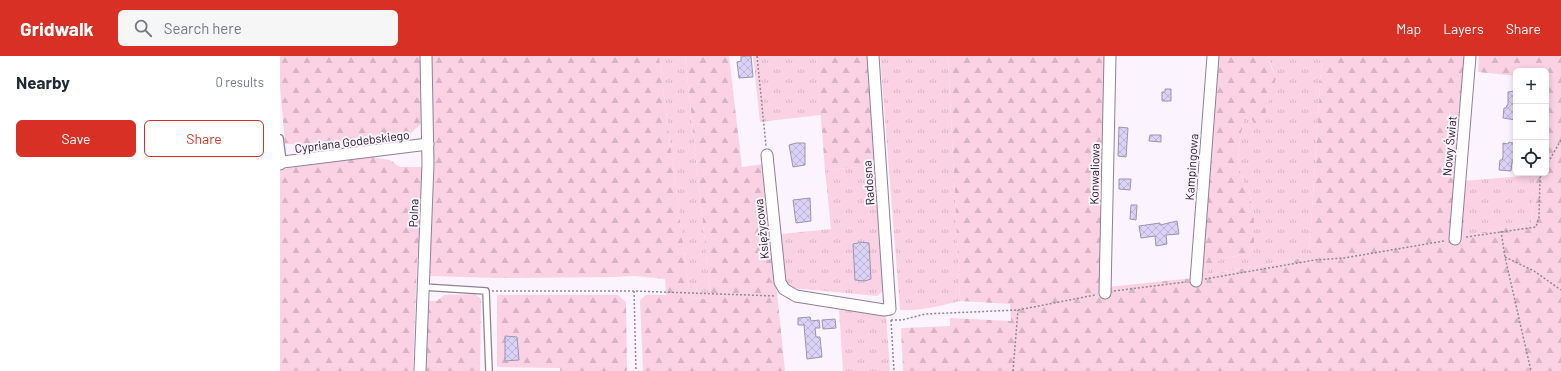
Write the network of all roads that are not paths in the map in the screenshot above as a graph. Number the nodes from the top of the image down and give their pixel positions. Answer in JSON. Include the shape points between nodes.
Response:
{"nodes":[{"id":1,"x":426,"y":56,"type":"edge"},
{"id":2,"x":873,"y":56,"type":"edge"},
{"id":3,"x":1110,"y":56,"type":"edge"},
{"id":4,"x":1213,"y":56,"type":"edge"},
{"id":5,"x":1470,"y":56,"type":"edge"},
{"id":6,"x":280,"y":138,"type":"edge"},
{"id":7,"x":428,"y":144,"type":"junction"},
{"id":8,"x":767,"y":155,"type":"road end"},
{"id":9,"x":282,"y":163,"type":"edge"},
{"id":10,"x":1455,"y":239,"type":"road end"},
{"id":11,"x":1196,"y":281,"type":"road end"},
{"id":12,"x":423,"y":287,"type":"junction"},
{"id":13,"x":1105,"y":293,"type":"road end"},
{"id":14,"x":796,"y":296,"type":"joint"},
{"id":15,"x":420,"y":371,"type":"edge"},
{"id":16,"x":489,"y":371,"type":"edge"}],
"edges":[{"from":1,"to":7,"type":"street","name":"Polna"},
{"from":2,"to":14,"type":"street","name":"Radosna","via":[[890,309]]},
{"from":3,"to":13,"type":"street","name":"Konwaliowa"},
{"from":4,"to":11,"type":"street","name":"Kampingowa"},
{"from":5,"to":10,"type":"street","name":"Nowy Świat"},
{"from":6,"to":9,"type":"lane"},
{"from":7,"to":9,"type":"street","name":"Cypriana Godebskiego"},
{"from":7,"to":12,"type":"street","name":"Polna"},
{"from":8,"to":14,"type":"street","name":"Księżycowa","via":[[780,282],[784,289]]},
{"from":12,"to":15,"type":"street","name":"Polna"},
{"from":12,"to":16,"type":"lane","via":[[486,291]]}]}
